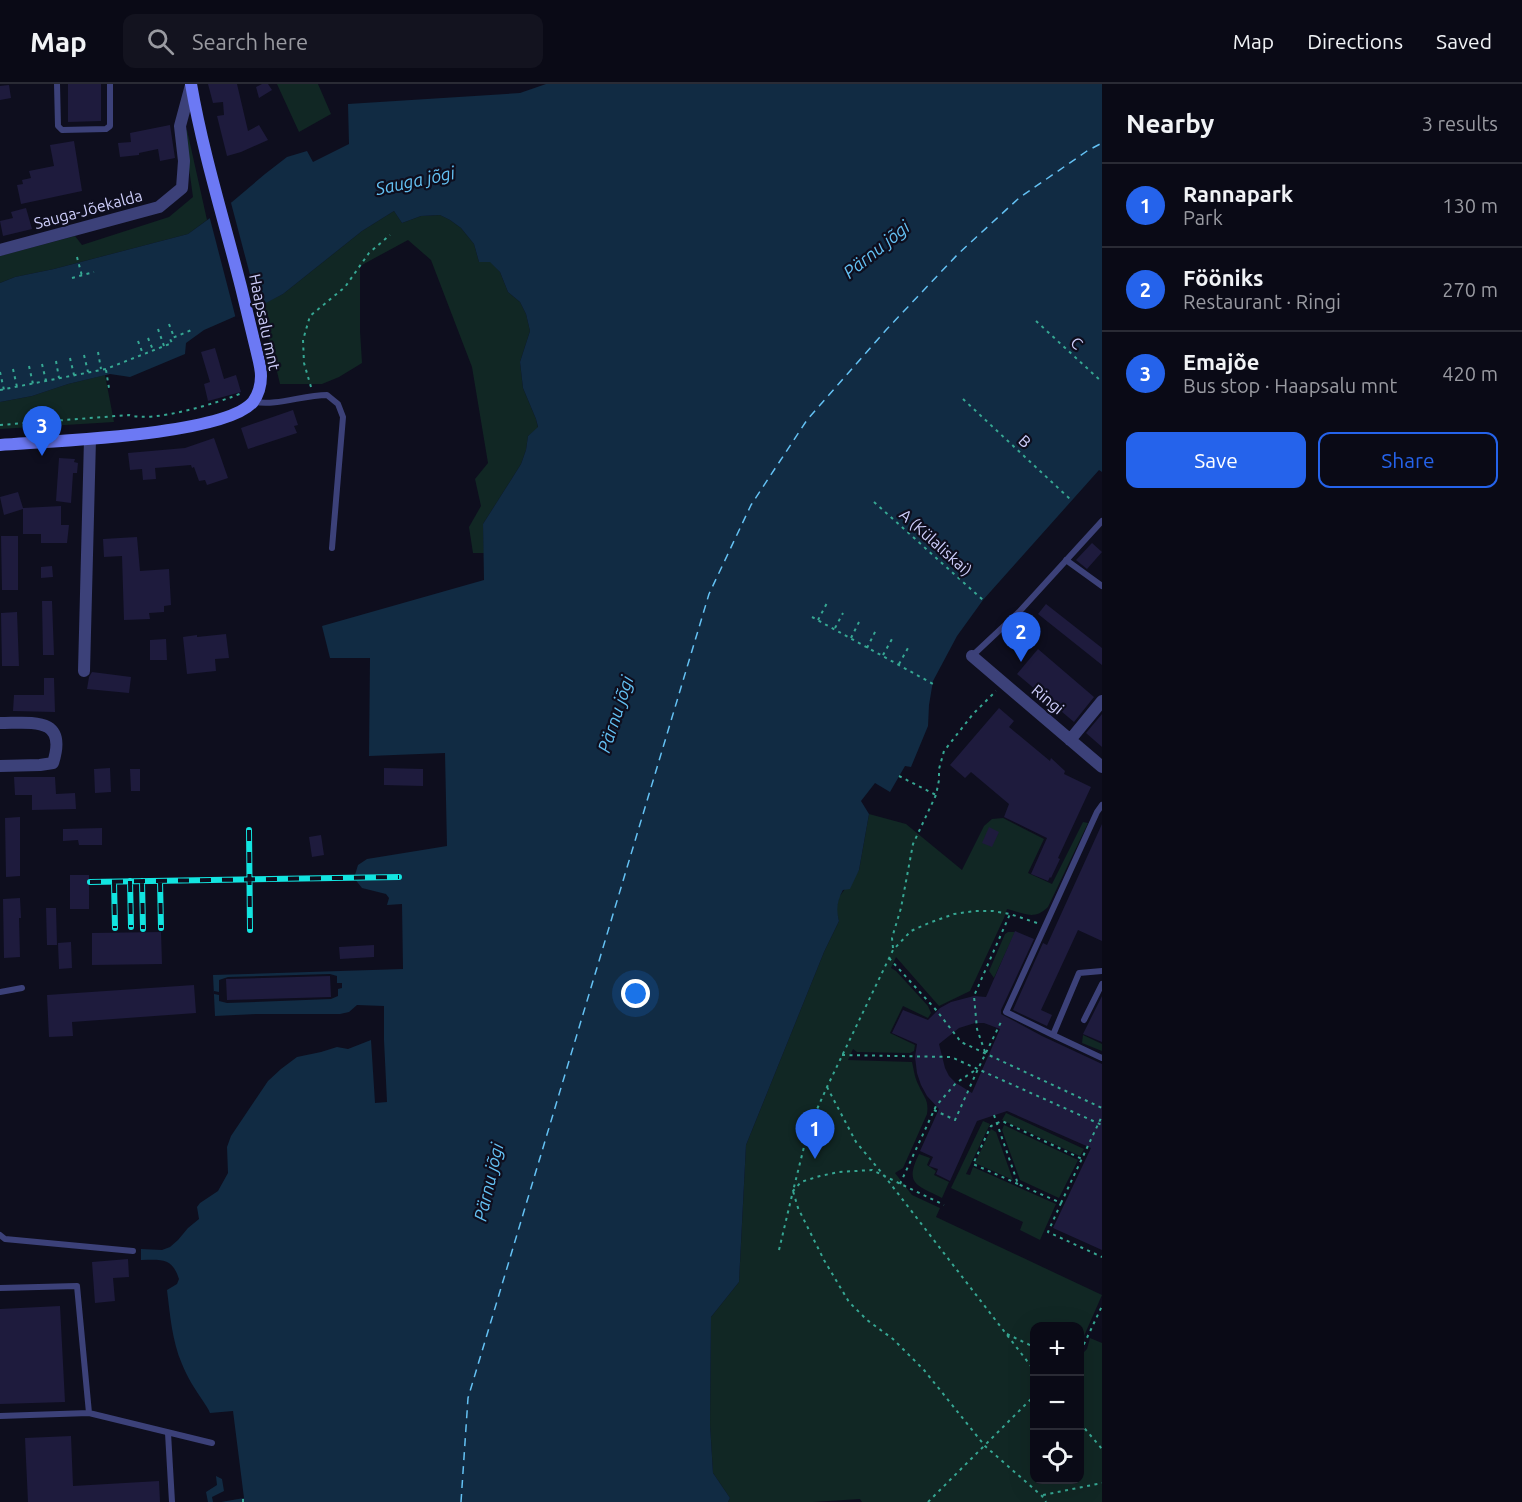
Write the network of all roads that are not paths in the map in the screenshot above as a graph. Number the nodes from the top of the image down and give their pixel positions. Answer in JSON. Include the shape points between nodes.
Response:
{"nodes":[{"id":1,"x":57,"y":84,"type":"edge"},
{"id":2,"x":110,"y":84,"type":"edge"},
{"id":3,"x":191,"y":85,"type":"edge"},
{"id":4,"x":0,"y":250,"type":"edge"},
{"id":5,"x":249,"y":397,"type":"junction"},
{"id":6,"x":90,"y":439,"type":"junction"},
{"id":7,"x":0,"y":444,"type":"edge"},
{"id":8,"x":1102,"y":521,"type":"edge"},
{"id":9,"x":332,"y":548,"type":"dead end"},
{"id":10,"x":1066,"y":560,"type":"junction"},
{"id":11,"x":1102,"y":586,"type":"edge"},
{"id":12,"x":972,"y":656,"type":"joint"},
{"id":13,"x":84,"y":671,"type":"dead end"},
{"id":14,"x":1102,"y":701,"type":"edge"},
{"id":15,"x":0,"y":723,"type":"edge"},
{"id":16,"x":1070,"y":740,"type":"junction"},
{"id":17,"x":0,"y":766,"type":"edge"},
{"id":18,"x":1102,"y":767,"type":"edge"},
{"id":19,"x":1102,"y":805,"type":"edge"},
{"id":20,"x":1102,"y":971,"type":"edge"},
{"id":21,"x":1102,"y":984,"type":"edge"},
{"id":22,"x":22,"y":988,"type":"dead end"},
{"id":23,"x":0,"y":992,"type":"edge"},
{"id":24,"x":1084,"y":1020,"type":"dead end"},
{"id":25,"x":1053,"y":1035,"type":"junction"},
{"id":26,"x":1102,"y":1058,"type":"edge"},
{"id":27,"x":0,"y":1235,"type":"edge"},
{"id":28,"x":133,"y":1251,"type":"dead end"},
{"id":29,"x":0,"y":1288,"type":"edge"},
{"id":30,"x":89,"y":1413,"type":"junction"},
{"id":31,"x":0,"y":1416,"type":"edge"},
{"id":32,"x":168,"y":1433,"type":"junction"},
{"id":33,"x":212,"y":1443,"type":"dead end"},
{"id":34,"x":172,"y":1502,"type":"edge"}],
"edges":[{"from":1,"to":2,"type":"lane","via":[[58,126],[62,130],[110,126]]},
{"from":3,"to":4,"type":"street","name":"Sauga-Jõekalda","via":[[180,126],[182,188],[159,207]]},
{"from":3,"to":5,"type":"main road","name":"Haapsalu mnt","via":[[261,374],[256,398]]},
{"from":5,"to":6,"type":"main road","via":[[238,413],[224,418],[169,430]]},
{"from":5,"to":9,"type":"lane","via":[[264,404],[327,395],[338,404],[344,417]]},
{"from":6,"to":7,"type":"main road"},
{"from":6,"to":13,"type":"street"},
{"from":8,"to":10,"type":"lane"},
{"from":10,"to":11,"type":"lane"},
{"from":10,"to":12,"type":"lane"},
{"from":12,"to":16,"type":"street","name":"Ringi"},
{"from":14,"to":16,"type":"street"},
{"from":15,"to":17,"type":"street","via":[[44,725],[54,734],[57,751],[52,763]]},
{"from":16,"to":18,"type":"street","name":"Ringi"},
{"from":19,"to":25,"type":"lane","via":[[1006,1012]]},
{"from":20,"to":25,"type":"lane","via":[[1079,973]]},
{"from":21,"to":24,"type":"lane"},
{"from":22,"to":23,"type":"lane"},
{"from":25,"to":26,"type":"lane"},
{"from":27,"to":28,"type":"lane","via":[[6,1239]]},
{"from":29,"to":30,"type":"lane","via":[[77,1286]]},
{"from":30,"to":31,"type":"lane"},
{"from":30,"to":32,"type":"lane"},
{"from":32,"to":33,"type":"lane"},
{"from":32,"to":34,"type":"lane"}]}
